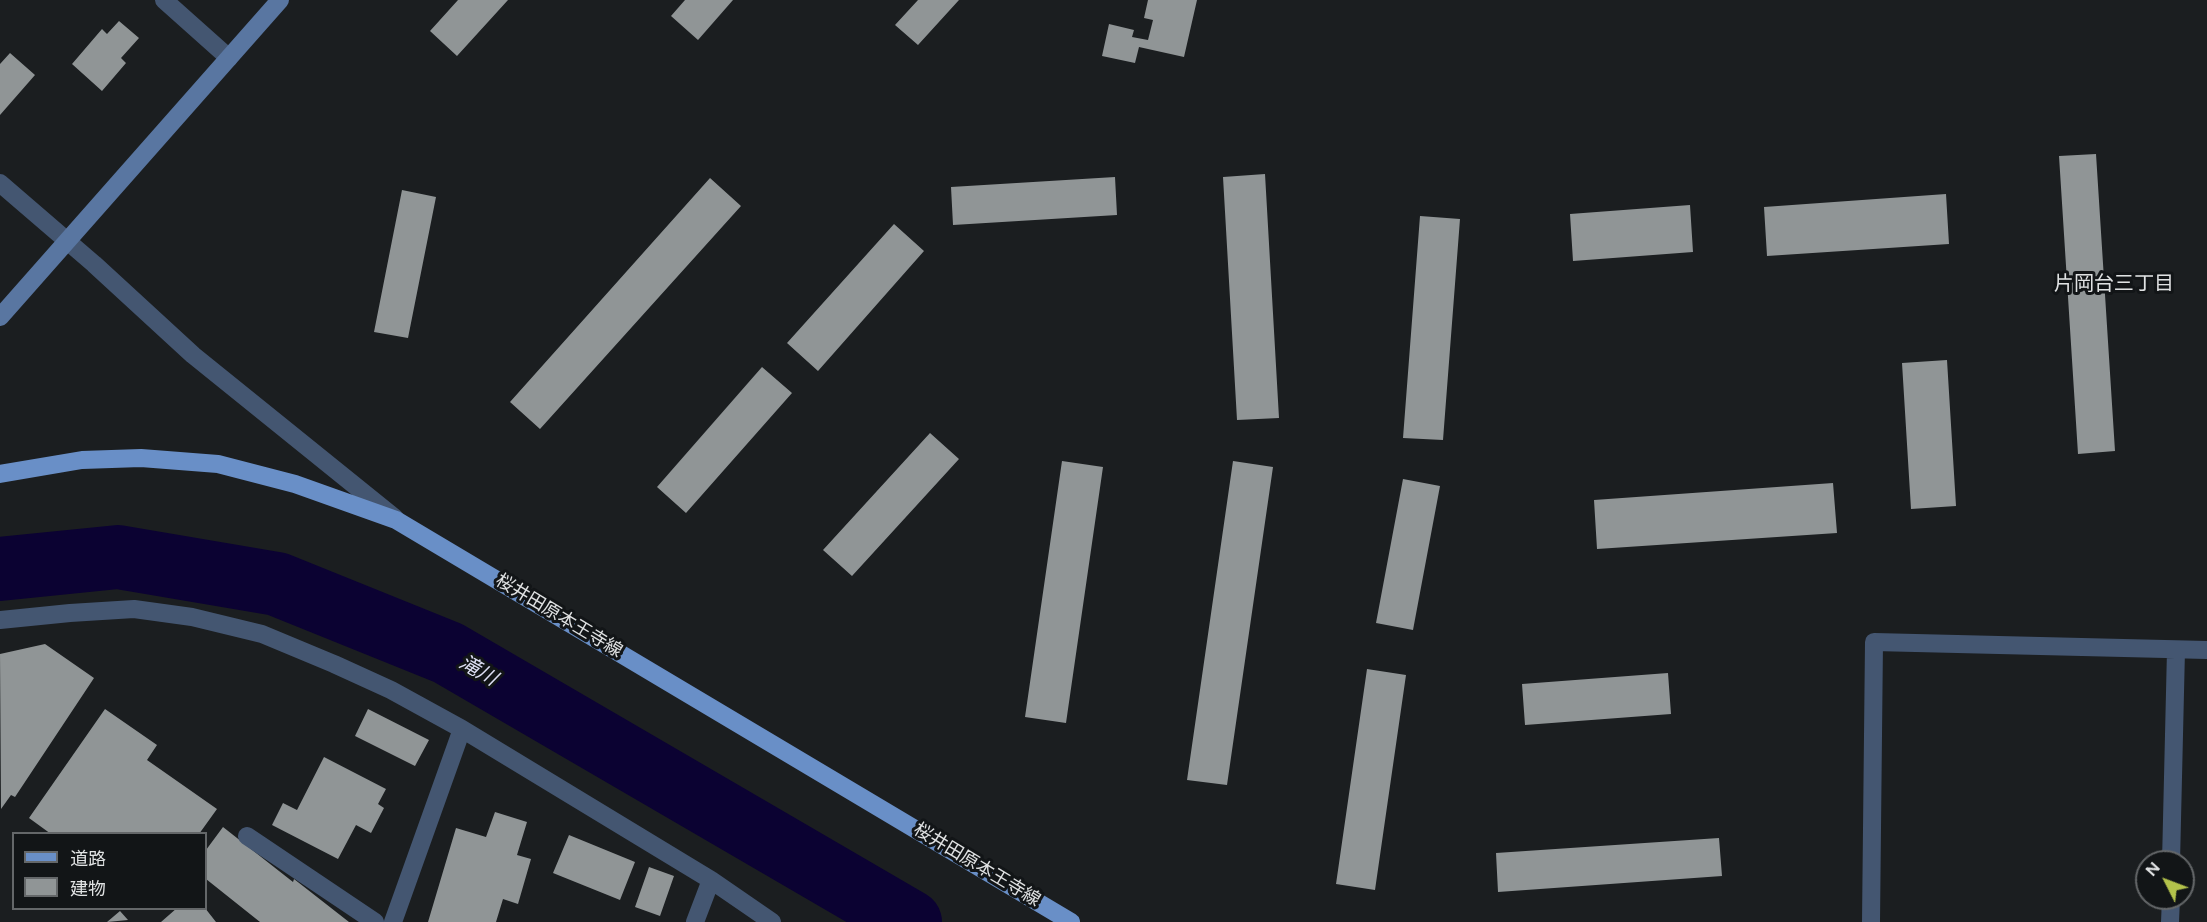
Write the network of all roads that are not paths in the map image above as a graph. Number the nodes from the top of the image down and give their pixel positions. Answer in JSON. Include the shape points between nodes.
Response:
{"nodes":[{"id":1,"x":164,"y":0,"type":"edge"},
{"id":2,"x":280,"y":0,"type":"edge"},
{"id":3,"x":229,"y":58,"type":"junction"},
{"id":4,"x":0,"y":183,"type":"edge"},
{"id":5,"x":66,"y":241,"type":"junction"},
{"id":6,"x":0,"y":317,"type":"edge"},
{"id":7,"x":0,"y":474,"type":"edge"},
{"id":8,"x":396,"y":520,"type":"junction"},
{"id":9,"x":0,"y":621,"type":"edge"},
{"id":10,"x":2176,"y":650,"type":"junction"},
{"id":11,"x":2207,"y":650,"type":"edge"},
{"id":12,"x":462,"y":729,"type":"junction"},
{"id":13,"x":247,"y":836,"type":"dead end"},
{"id":14,"x":2171,"y":850,"type":"edge"},
{"id":15,"x":711,"y":880,"type":"junction"},
{"id":16,"x":375,"y":922,"type":"edge"},
{"id":17,"x":393,"y":922,"type":"edge"},
{"id":18,"x":695,"y":922,"type":"edge"},
{"id":19,"x":772,"y":922,"type":"edge"},
{"id":20,"x":1071,"y":922,"type":"edge"},
{"id":21,"x":1870,"y":922,"type":"edge"}],
"edges":[{"from":1,"to":3,"type":"street"},
{"from":2,"to":3,"type":"street"},
{"from":3,"to":5,"type":"street"},
{"from":4,"to":5,"type":"street"},
{"from":5,"to":6,"type":"street"},
{"from":5,"to":8,"type":"street","via":[[193,355]]},
{"from":7,"to":8,"type":"main road","name":"桜井田原本王寺線","via":[[94,460],[141,458],[218,464],[295,484]]},
{"from":8,"to":20,"type":"main road","name":"桜井田原本王寺線"},
{"from":9,"to":12,"type":"street","via":[[134,609],[252,631],[334,663]]},
{"from":10,"to":11,"type":"street"},
{"from":10,"to":14,"type":"street"},
{"from":10,"to":21,"type":"street","via":[[1874,642]]},
{"from":12,"to":15,"type":"street"},
{"from":12,"to":17,"type":"street"},
{"from":13,"to":16,"type":"street"},
{"from":15,"to":18,"type":"street"},
{"from":15,"to":19,"type":"street"}]}
